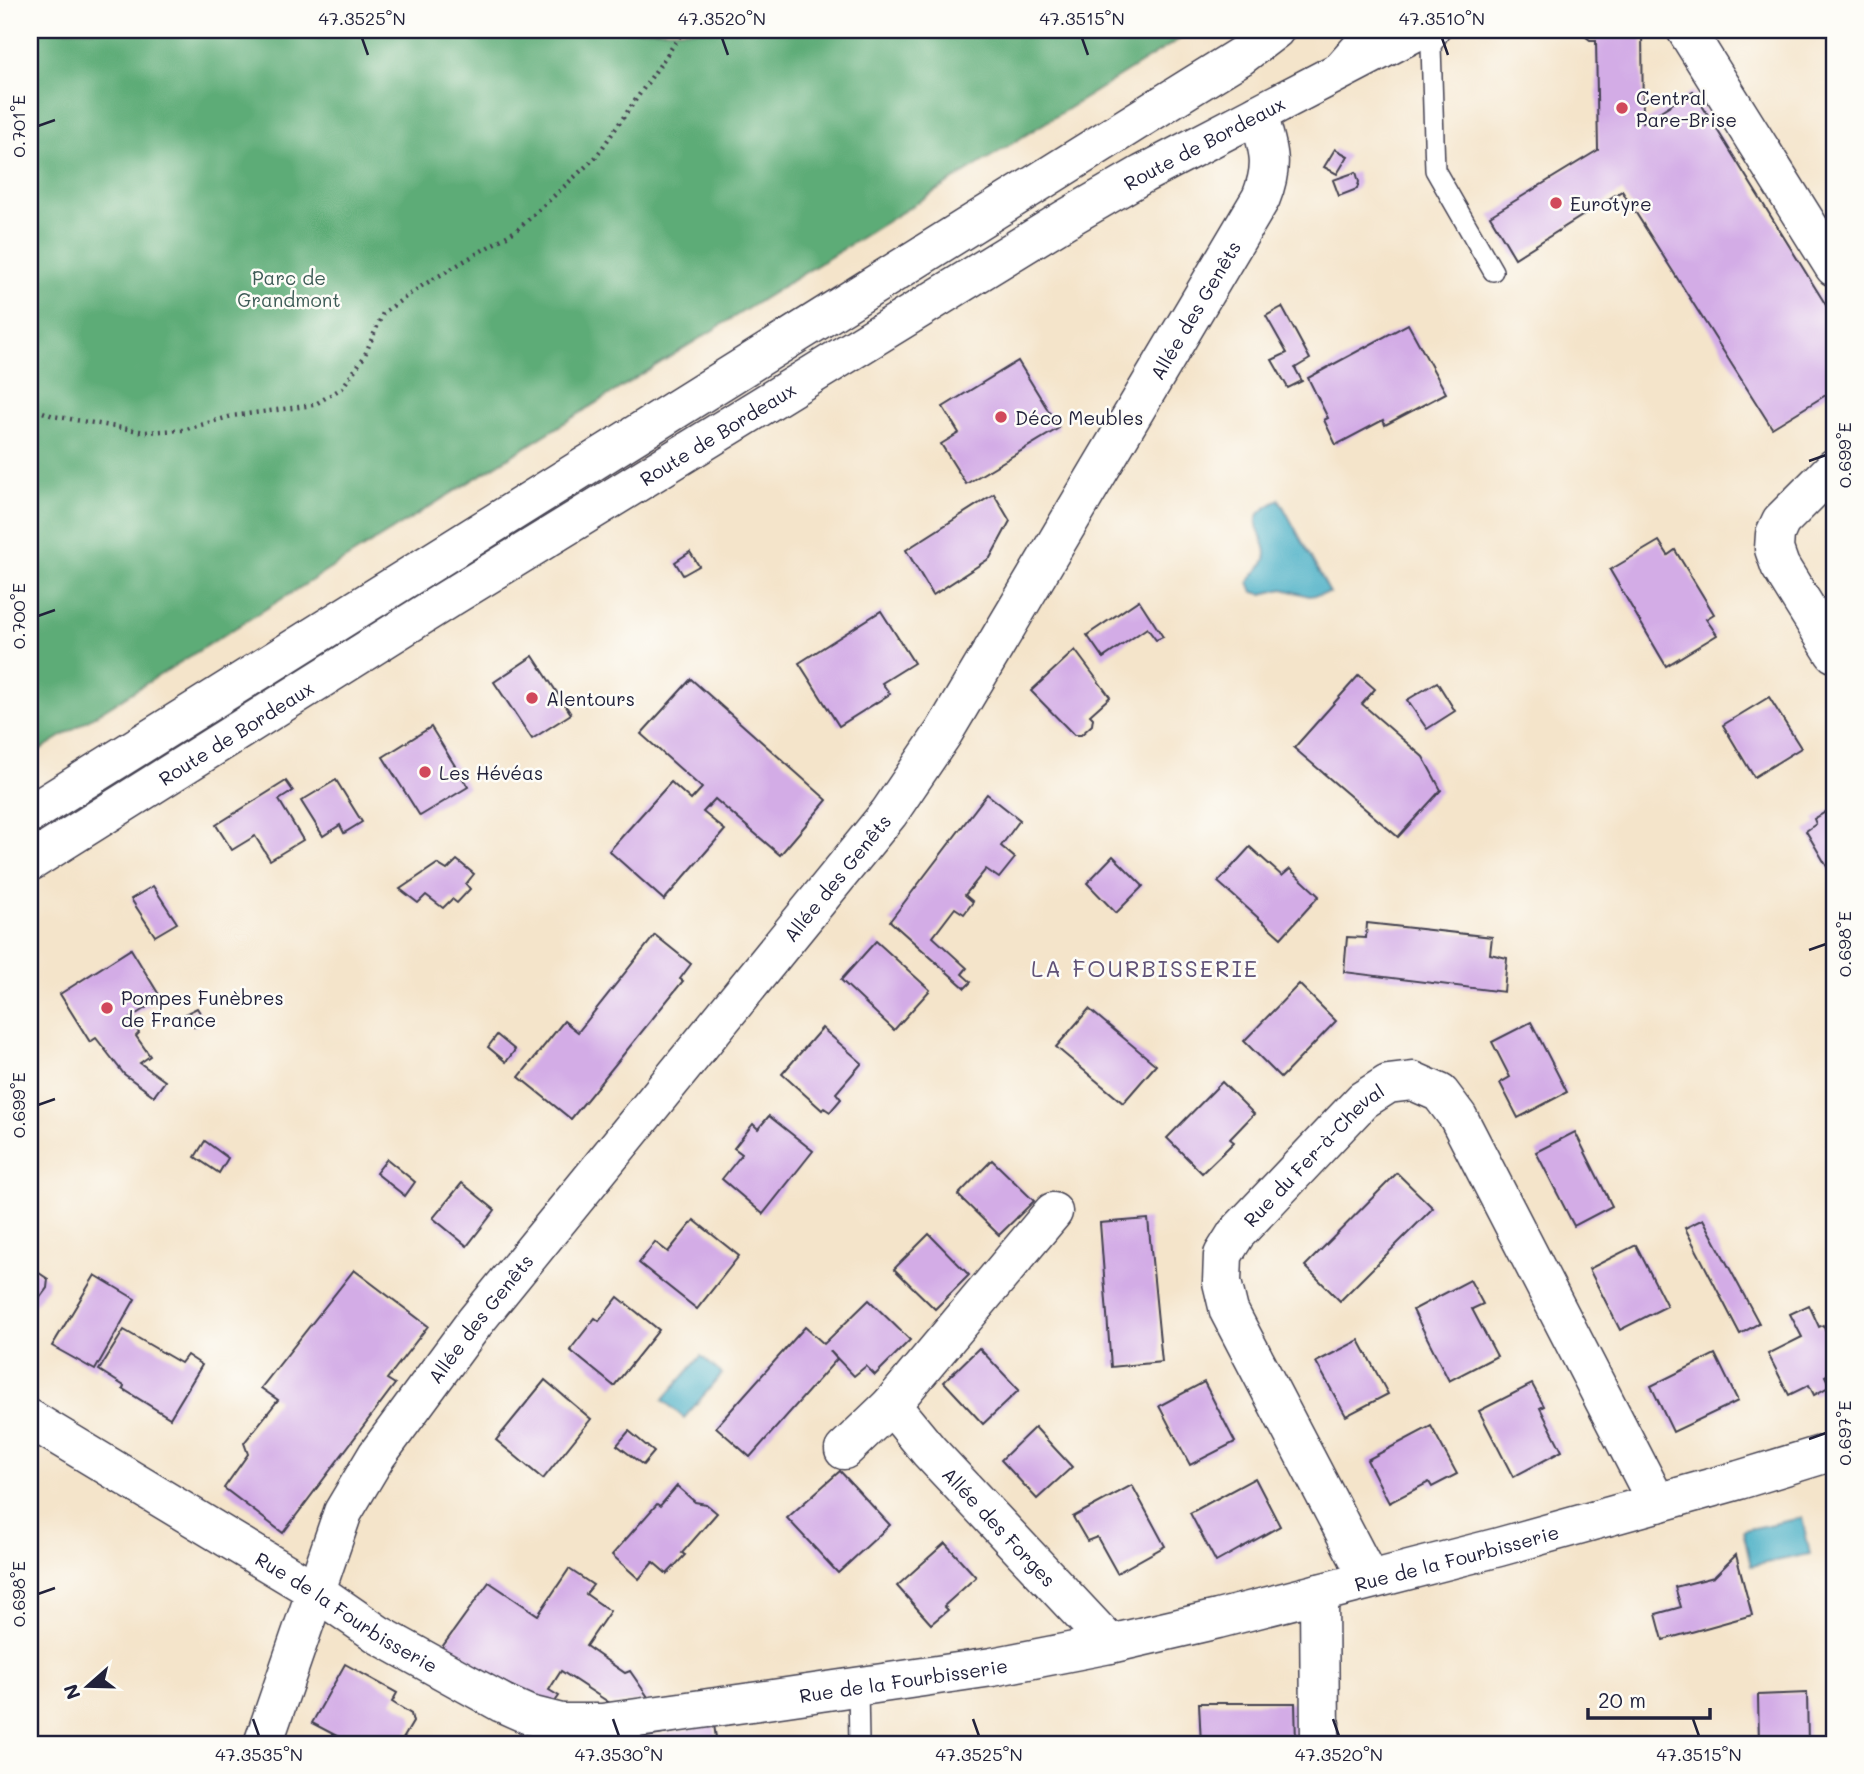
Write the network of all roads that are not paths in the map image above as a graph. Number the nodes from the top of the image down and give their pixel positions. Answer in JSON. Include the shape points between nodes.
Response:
{"nodes":[{"id":1,"x":1364,"y":30,"type":"edge"},
{"id":2,"x":1419,"y":30,"type":"edge"},
{"id":3,"x":1441,"y":30,"type":"edge"},
{"id":4,"x":1686,"y":30,"type":"edge"},
{"id":5,"x":1276,"y":31,"type":"edge"},
{"id":6,"x":1319,"y":82,"type":"junction"},
{"id":7,"x":1258,"y":114,"type":"junction"},
{"id":8,"x":1834,"y":267,"type":"edge"},
{"id":9,"x":1493,"y":271,"type":"dead end"},
{"id":10,"x":1834,"y":468,"type":"edge"},
{"id":11,"x":1834,"y":653,"type":"edge"},
{"id":12,"x":30,"y":814,"type":"edge"},
{"id":13,"x":30,"y":862,"type":"edge"},
{"id":14,"x":1053,"y":1212,"type":"dead end"},
{"id":15,"x":891,"y":1405,"type":"junction"},
{"id":16,"x":30,"y":1419,"type":"edge"},
{"id":17,"x":845,"y":1450,"type":"dead end"},
{"id":18,"x":1834,"y":1451,"type":"edge"},
{"id":19,"x":1657,"y":1503,"type":"junction"},
{"id":20,"x":1369,"y":1578,"type":"junction"},
{"id":21,"x":317,"y":1592,"type":"junction"},
{"id":22,"x":1319,"y":1593,"type":"junction"},
{"id":23,"x":1110,"y":1644,"type":"junction"},
{"id":24,"x":858,"y":1686,"type":"junction"},
{"id":25,"x":263,"y":1744,"type":"edge"},
{"id":26,"x":859,"y":1744,"type":"edge"},
{"id":27,"x":1320,"y":1744,"type":"edge"}],
"edges":[{"from":1,"to":6,"type":"lane"},
{"from":2,"to":6,"type":"street","name":"Route de Bordeaux"},
{"from":3,"to":9,"type":"lane","via":[[1432,46],[1435,170]]},
{"from":4,"to":8,"type":"street"},
{"from":5,"to":12,"type":"street"},
{"from":6,"to":7,"type":"street","name":"Route de Bordeaux"},
{"from":7,"to":13,"type":"street","name":"Route de Bordeaux","via":[[1064,220]]},
{"from":7,"to":21,"type":"street","name":"Allée des Genêts","via":[[1270,155],[1269,178],[1261,198],[944,732],[897,801],[475,1322],[377,1455],[343,1512]]},
{"from":10,"to":11,"type":"street","via":[[1781,521],[1774,549]]},
{"from":14,"to":15,"type":"street"},
{"from":15,"to":17,"type":"street"},
{"from":15,"to":23,"type":"street","name":"Allée des Forges"},
{"from":16,"to":21,"type":"street","name":"Rue de la Fourbisserie"},
{"from":18,"to":19,"type":"street","name":"Rue de la Fourbisserie"},
{"from":19,"to":20,"type":"street","name":"Rue de la Fourbisserie"},
{"from":19,"to":20,"type":"street","name":"Rue du Fer-à-Cheval","via":[[1458,1117],[1440,1093],[1413,1081],[1388,1084],[1363,1100],[1236,1234],[1223,1255],[1222,1282],[1230,1311]]},
{"from":20,"to":22,"type":"street","name":"Rue de la Fourbisserie"},
{"from":21,"to":24,"type":"street","name":"Rue de la Fourbisserie","via":[[379,1635],[502,1703],[561,1723],[602,1723]]},
{"from":21,"to":25,"type":"street","name":"Allée des Genêts"},
{"from":22,"to":23,"type":"street","name":"Rue de la Fourbisserie"},
{"from":22,"to":27,"type":"street"},
{"from":23,"to":24,"type":"street","name":"Rue de la Fourbisserie"},
{"from":24,"to":26,"type":"lane"}]}
